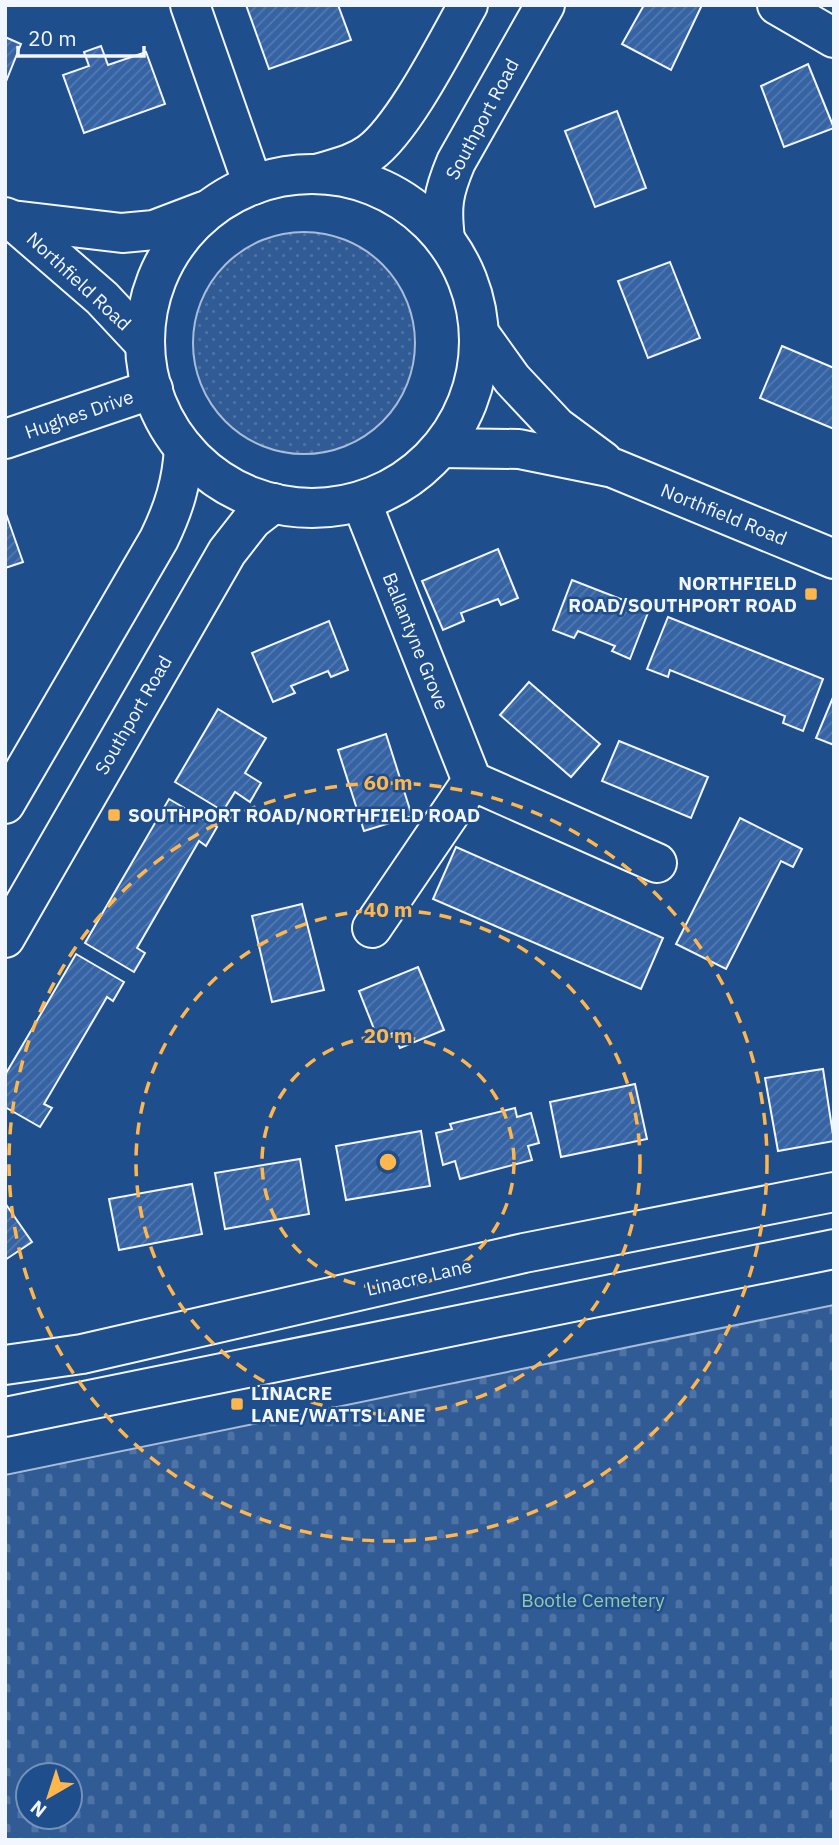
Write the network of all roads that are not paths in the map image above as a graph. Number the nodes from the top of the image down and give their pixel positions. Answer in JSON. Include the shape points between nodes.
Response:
{"nodes":[{"id":1,"x":190,"y":5,"type":"edge"},
{"id":2,"x":468,"y":5,"type":"edge"},
{"id":3,"x":545,"y":5,"type":"edge"},
{"id":4,"x":777,"y":5,"type":"edge"},
{"id":5,"x":834,"y":38,"type":"edge"},
{"id":6,"x":320,"y":173,"type":"junction"},
{"id":7,"x":253,"y":185,"type":"junction"},
{"id":8,"x":209,"y":209,"type":"junction"},
{"id":9,"x":9,"y":219,"type":"edge"},
{"id":10,"x":445,"y":239,"type":"junction"},
{"id":11,"x":479,"y":333,"type":"junction"},
{"id":12,"x":145,"y":344,"type":"junction"},
{"id":13,"x":153,"y":389,"type":"junction"},
{"id":14,"x":5,"y":439,"type":"edge"},
{"id":15,"x":184,"y":448,"type":"junction"},
{"id":16,"x":441,"y":448,"type":"junction"},
{"id":17,"x":613,"y":468,"type":"junction"},
{"id":18,"x":361,"y":501,"type":"junction"},
{"id":19,"x":274,"y":503,"type":"junction"},
{"id":20,"x":834,"y":559,"type":"edge"},
{"id":21,"x":472,"y":781,"type":"junction"},
{"id":22,"x":5,"y":804,"type":"edge"},
{"id":23,"x":657,"y":863,"type":"dead end"},
{"id":24,"x":372,"y":928,"type":"dead end"},
{"id":25,"x":5,"y":937,"type":"edge"},
{"id":26,"x":834,"y":1192,"type":"edge"},
{"id":27,"x":834,"y":1249,"type":"edge"},
{"id":28,"x":5,"y":1365,"type":"edge"},
{"id":29,"x":5,"y":1418,"type":"edge"}],
"edges":[{"from":1,"to":7,"type":"main road"},
{"from":2,"to":6,"type":"main road","via":[[391,131],[371,153]]},
{"from":3,"to":10,"type":"main road","name":"Southport Road","via":[[456,162],[442,210]]},
{"from":4,"to":5,"type":"main road"},
{"from":6,"to":7,"type":"main road"},
{"from":6,"to":10,"type":"main road","via":[[356,179],[390,192],[420,213]]},
{"from":7,"to":8,"type":"main road"},
{"from":8,"to":9,"type":"main road","name":"Northfield Road","via":[[154,230],[122,233]]},
{"from":8,"to":12,"type":"main road","via":[[182,235],[161,268],[149,305]]},
{"from":9,"to":12,"type":"main road","name":"Northfield Road","via":[[102,298]]},
{"from":10,"to":11,"type":"main road","via":[[464,268]]},
{"from":11,"to":16,"type":"main road","via":[[476,374],[463,413]]},
{"from":11,"to":17,"type":"main road","name":"Northfield Road","via":[[512,379],[557,427]]},
{"from":12,"to":13,"type":"main road"},
{"from":13,"to":14,"type":"main road","name":"Hughes Drive"},
{"from":13,"to":15,"type":"main road"},
{"from":15,"to":19,"type":"main road","via":[[225,482]]},
{"from":15,"to":22,"type":"main road","via":[[176,502],[159,539]]},
{"from":16,"to":17,"type":"main road","name":"Northfield Road","via":[[519,449]]},
{"from":16,"to":18,"type":"main road","via":[[391,489]]},
{"from":17,"to":20,"type":"main road","name":"Northfield Road"},
{"from":18,"to":19,"type":"main road","via":[[303,508]]},
{"from":18,"to":21,"type":"main road","name":"Ballantyne Grove"},
{"from":19,"to":25,"type":"main road","name":"Southport Road","via":[[252,520],[227,552]]},
{"from":21,"to":23,"type":"main road"},
{"from":21,"to":24,"type":"main road"},
{"from":26,"to":28,"type":"main road","name":"Linacre Lane","via":[[524,1253],[82,1354]]},
{"from":27,"to":29,"type":"main road"}]}
